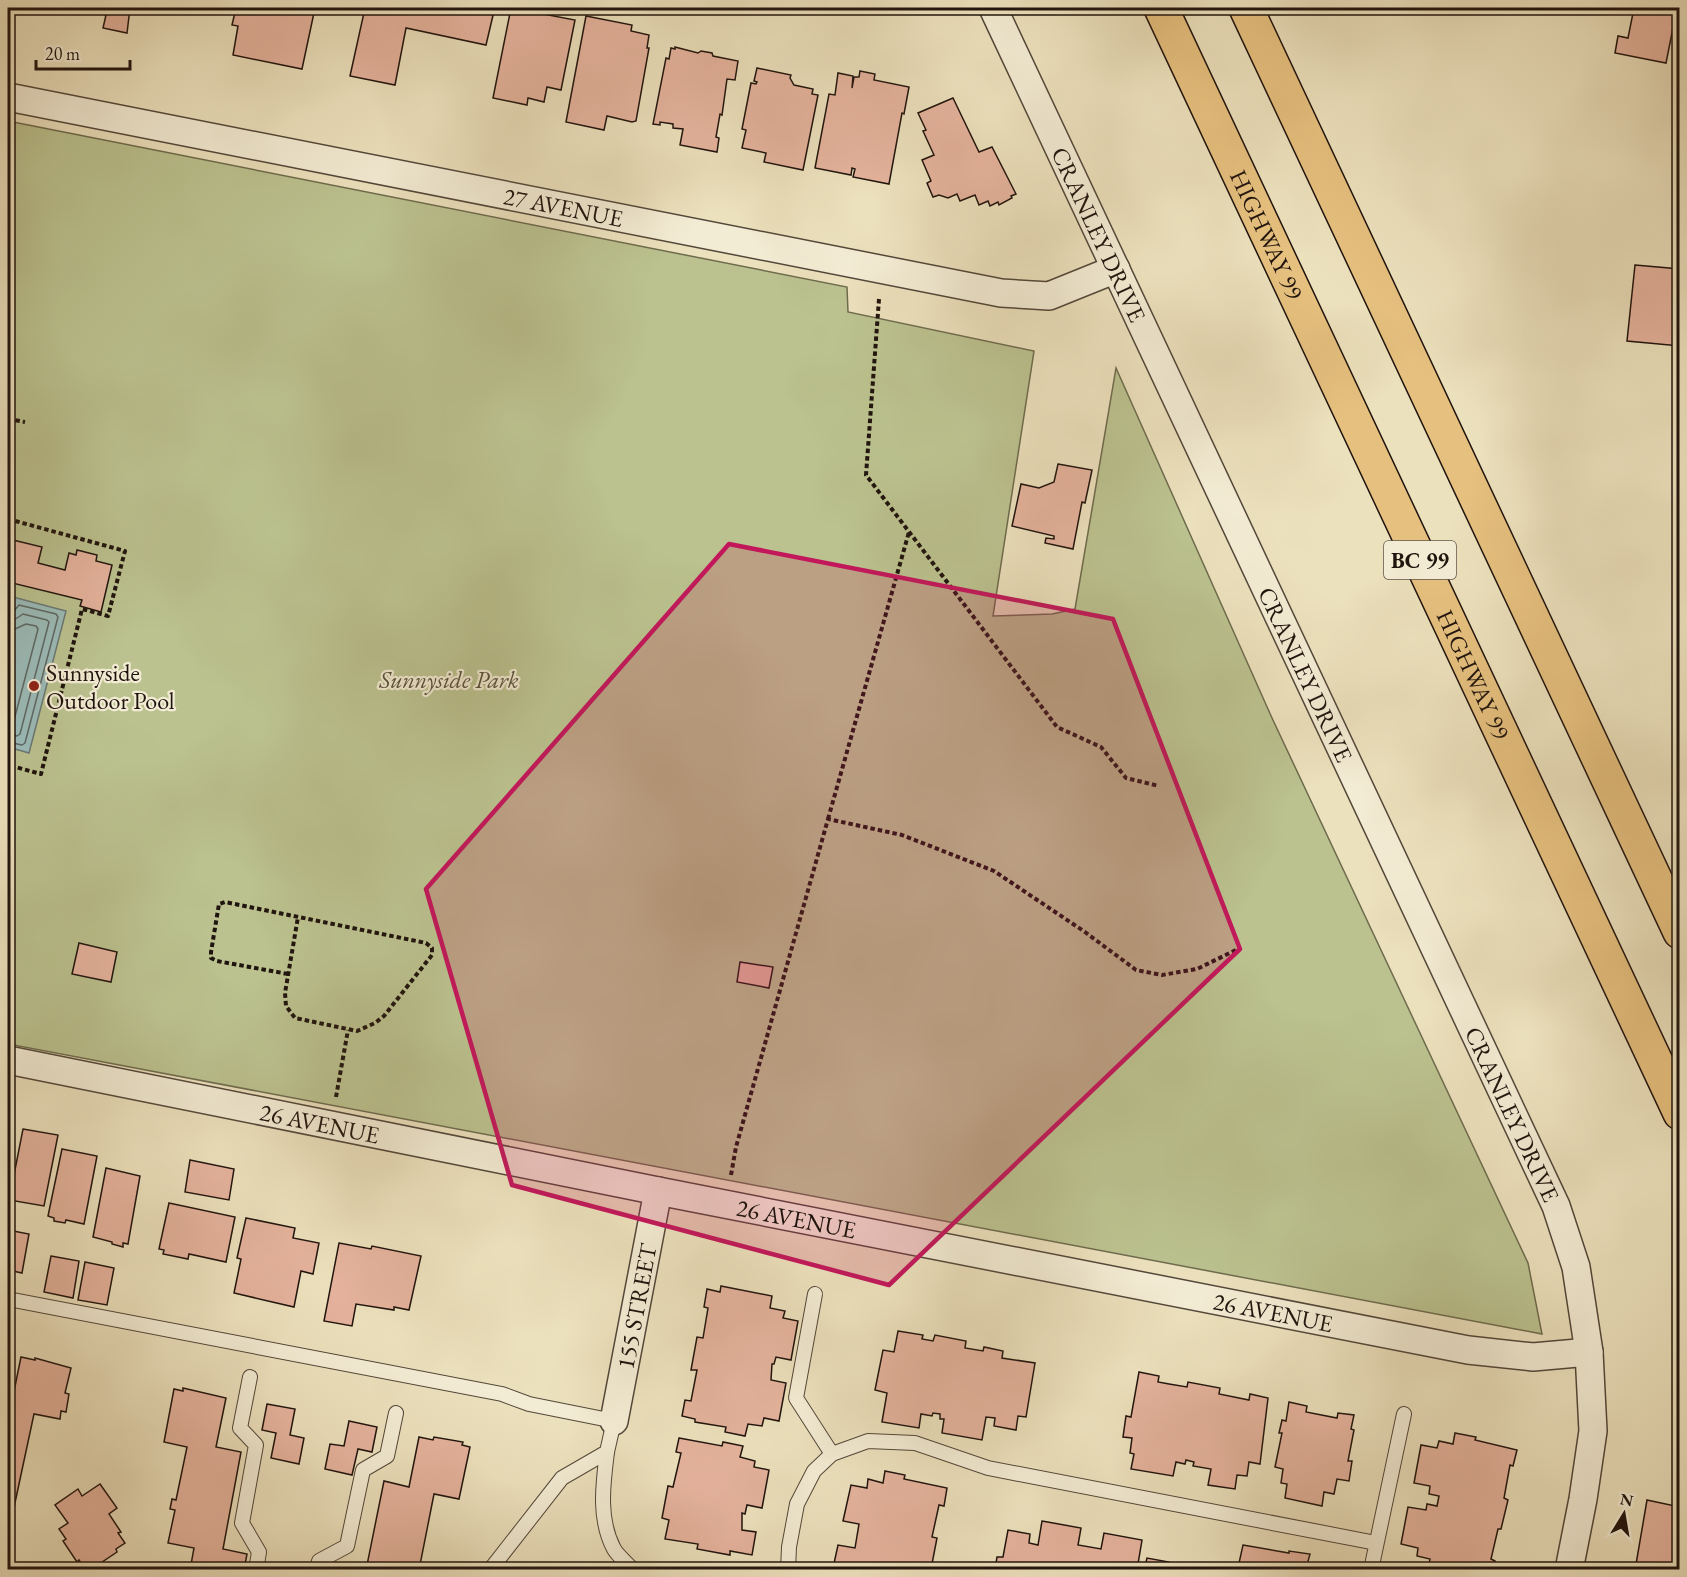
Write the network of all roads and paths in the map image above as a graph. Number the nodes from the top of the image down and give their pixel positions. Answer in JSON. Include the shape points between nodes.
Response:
{"nodes":[{"id":1,"x":993,"y":8,"type":"edge"},
{"id":2,"x":1161,"y":8,"type":"edge"},
{"id":3,"x":1246,"y":8,"type":"edge"},
{"id":4,"x":8,"y":97,"type":"edge"},
{"id":5,"x":1116,"y":269,"type":"junction"},
{"id":6,"x":880,"y":294,"type":"dead end"},
{"id":7,"x":8,"y":419,"type":"edge"},
{"id":8,"x":25,"y":422,"type":"dead end"},
{"id":9,"x":8,"y":519,"type":"edge"},
{"id":10,"x":909,"y":532,"type":"junction"},
{"id":11,"x":8,"y":765,"type":"edge"},
{"id":12,"x":1159,"y":786,"type":"dead end"},
{"id":13,"x":828,"y":819,"type":"junction"},
{"id":14,"x":298,"y":917,"type":"junction"},
{"id":15,"x":1680,"y":932,"type":"edge"},
{"id":16,"x":1238,"y":949,"type":"dead end"},
{"id":17,"x":288,"y":974,"type":"junction"},
{"id":18,"x":348,"y":1030,"type":"junction"},
{"id":19,"x":8,"y":1060,"type":"edge"},
{"id":20,"x":1680,"y":1113,"type":"edge"},
{"id":21,"x":330,"y":1125,"type":"junction"},
{"id":22,"x":658,"y":1191,"type":"junction"},
{"id":23,"x":727,"y":1204,"type":"junction"},
{"id":24,"x":815,"y":1294,"type":"dead end"},
{"id":25,"x":8,"y":1299,"type":"edge"},
{"id":26,"x":1589,"y":1352,"type":"junction"},
{"id":27,"x":250,"y":1377,"type":"dead end"},
{"id":28,"x":396,"y":1413,"type":"dead end"},
{"id":29,"x":1404,"y":1414,"type":"dead end"},
{"id":30,"x":614,"y":1421,"type":"junction"},
{"id":31,"x":607,"y":1452,"type":"junction"},
{"id":32,"x":832,"y":1454,"type":"junction"},
{"id":33,"x":1376,"y":1543,"type":"junction"},
{"id":34,"x":256,"y":1569,"type":"edge"},
{"id":35,"x":317,"y":1569,"type":"edge"},
{"id":36,"x":490,"y":1569,"type":"edge"},
{"id":37,"x":633,"y":1569,"type":"edge"},
{"id":38,"x":788,"y":1569,"type":"edge"},
{"id":39,"x":1371,"y":1569,"type":"edge"},
{"id":40,"x":1569,"y":1569,"type":"edge"}],
"edges":[{"from":1,"to":5,"type":"street","name":"CRANLEY DRIVE"},
{"from":2,"to":20,"type":"highway","name":"HIGHWAY 99","number":"BC 99"},
{"from":3,"to":15,"type":"highway"},
{"from":4,"to":5,"type":"street","name":"27 AVENUE","via":[[1001,293],[1049,296]]},
{"from":5,"to":26,"type":"street","name":"CRANLEY DRIVE","via":[[1556,1206],[1576,1267]]},
{"from":6,"to":10,"type":"path","via":[[866,474]]},
{"from":7,"to":8,"type":"path"},
{"from":9,"to":11,"type":"path","via":[[125,551],[108,616],[82,609],[40,774]]},
{"from":10,"to":12,"type":"path","via":[[1057,727],[1101,747],[1126,778]]},
{"from":10,"to":13,"type":"path"},
{"from":13,"to":16,"type":"path","via":[[902,835],[994,871],[1136,970],[1162,975],[1197,969]]},
{"from":13,"to":23,"type":"path","via":[[735,1147]]},
{"from":14,"to":17,"type":"path"},
{"from":14,"to":17,"type":"path","via":[[225,902],[217,906],[211,958]]},
{"from":14,"to":18,"type":"path","via":[[426,943],[432,948],[432,955],[384,1016],[357,1031]]},
{"from":17,"to":18,"type":"path","via":[[286,1006],[295,1018]]},
{"from":18,"to":21,"type":"path"},
{"from":19,"to":21,"type":"street","name":"26 AVENUE"},
{"from":21,"to":22,"type":"street","name":"26 AVENUE"},
{"from":22,"to":23,"type":"street","name":"26 AVENUE"},
{"from":22,"to":30,"type":"street","name":"155 STREET"},
{"from":23,"to":26,"type":"street","name":"26 AVENUE","via":[[1468,1350],[1533,1357]]},
{"from":24,"to":32,"type":"lane","via":[[796,1398]]},
{"from":25,"to":30,"type":"lane","via":[[502,1394],[529,1404]]},
{"from":26,"to":40,"type":"street","name":"CRANLEY DRIVE","via":[[1593,1431]]},
{"from":27,"to":34,"type":"lane","via":[[240,1428],[256,1445],[242,1523],[259,1552]]},
{"from":28,"to":35,"type":"lane","via":[[387,1456],[363,1470],[347,1546],[319,1561]]},
{"from":29,"to":33,"type":"lane"},
{"from":30,"to":31,"type":"lane"},
{"from":31,"to":36,"type":"lane","via":[[562,1478]]},
{"from":31,"to":37,"type":"lane","via":[[602,1497],[607,1529],[615,1550]]},
{"from":32,"to":33,"type":"lane","via":[[868,1441],[915,1443],[988,1468]]},
{"from":32,"to":38,"type":"lane","via":[[814,1472],[797,1504]]},
{"from":33,"to":39,"type":"lane"}]}
